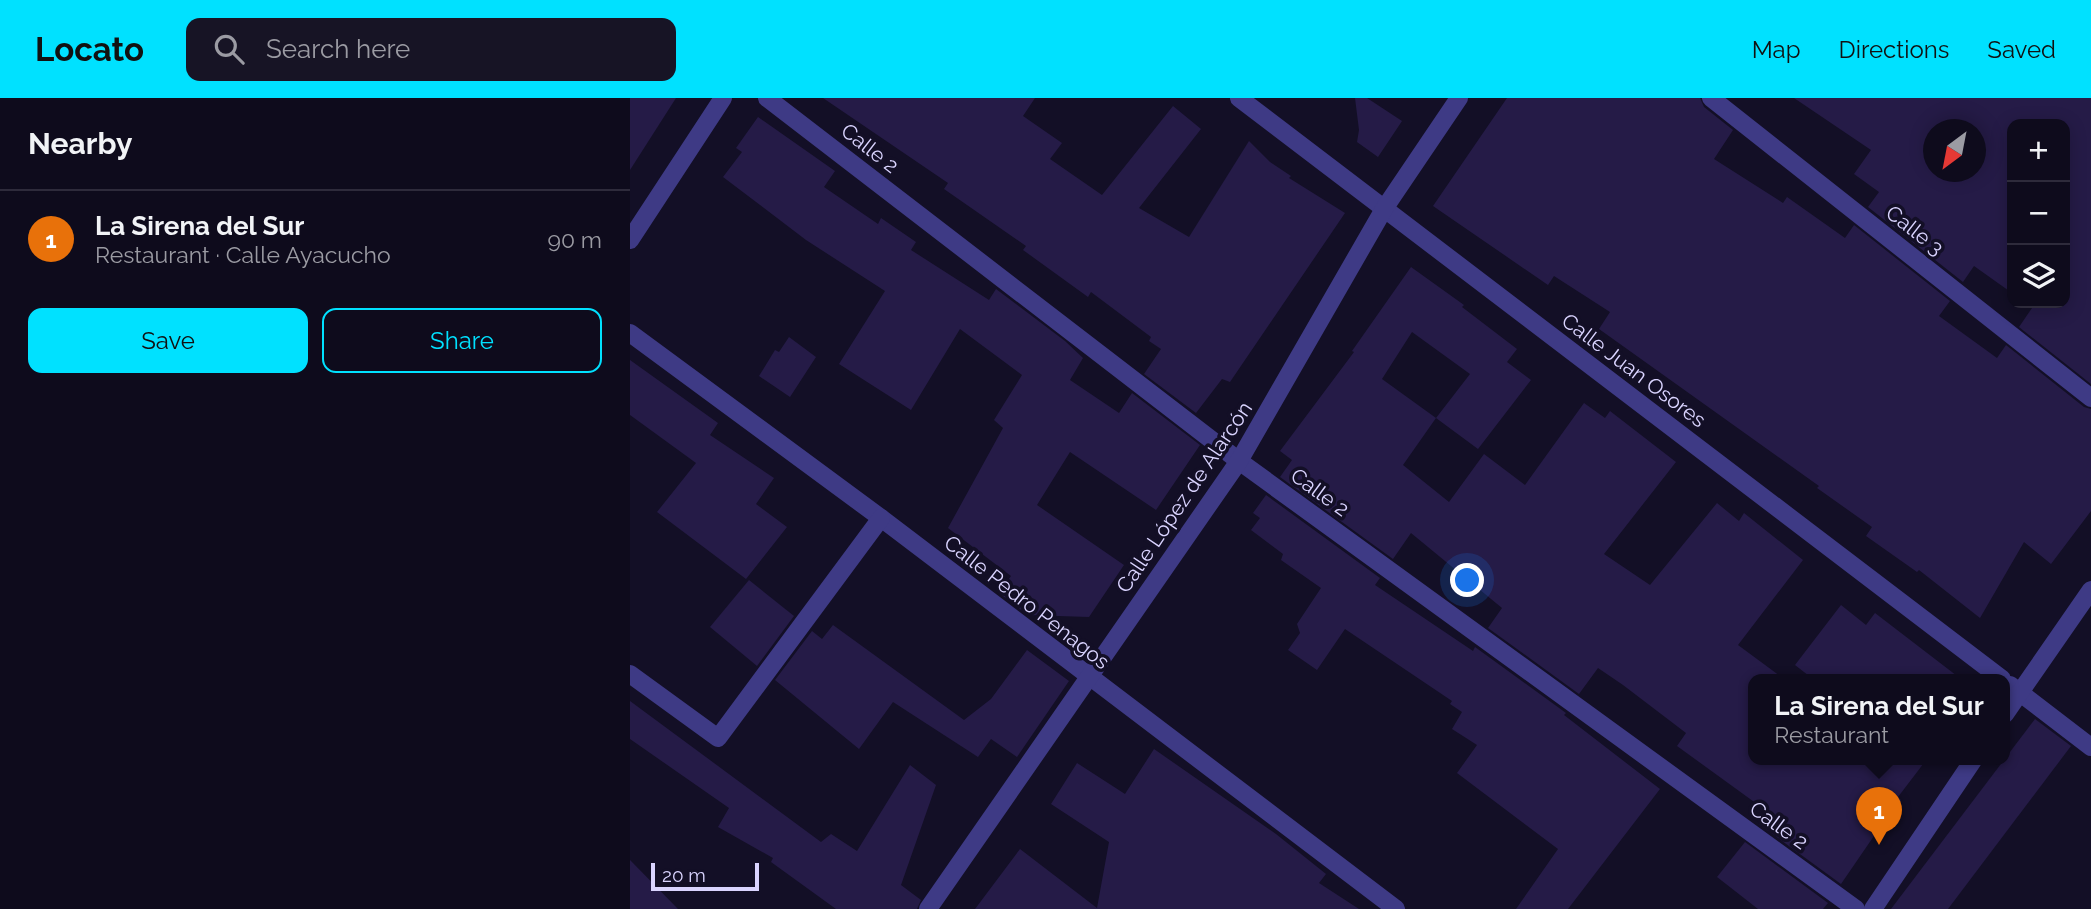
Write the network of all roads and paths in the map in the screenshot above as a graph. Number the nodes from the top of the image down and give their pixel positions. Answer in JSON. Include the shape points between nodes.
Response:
{"nodes":[{"id":1,"x":723,"y":98,"type":"edge"},
{"id":2,"x":767,"y":98,"type":"edge"},
{"id":3,"x":1239,"y":98,"type":"edge"},
{"id":4,"x":1459,"y":98,"type":"edge"},
{"id":5,"x":1711,"y":98,"type":"edge"},
{"id":6,"x":1384,"y":209,"type":"junction"},
{"id":7,"x":630,"y":240,"type":"edge"},
{"id":8,"x":630,"y":333,"type":"edge"},
{"id":9,"x":2091,"y":398,"type":"edge"},
{"id":10,"x":1239,"y":461,"type":"junction"},
{"id":11,"x":881,"y":518,"type":"junction"},
{"id":12,"x":2091,"y":590,"type":"edge"},
{"id":13,"x":630,"y":674,"type":"edge"},
{"id":14,"x":1996,"y":674,"type":"edge"},
{"id":15,"x":1088,"y":678,"type":"junction"},
{"id":16,"x":2010,"y":683,"type":"edge"},
{"id":17,"x":2010,"y":685,"type":"edge"},
{"id":18,"x":2091,"y":747,"type":"edge"},
{"id":19,"x":1970,"y":765,"type":"edge"},
{"id":20,"x":928,"y":909,"type":"edge"},
{"id":21,"x":1396,"y":909,"type":"edge"},
{"id":22,"x":1856,"y":909,"type":"edge"},
{"id":23,"x":1873,"y":909,"type":"edge"}],
"edges":[{"from":1,"to":7,"type":"street"},
{"from":2,"to":10,"type":"street","name":"Calle 2"},
{"from":3,"to":6,"type":"street","name":"Calle Juan Osores"},
{"from":4,"to":6,"type":"street","name":"Calle López de Alarcón"},
{"from":5,"to":9,"type":"street","name":"Calle 3"},
{"from":6,"to":10,"type":"street","name":"Calle López de Alarcón"},
{"from":6,"to":14,"type":"street","name":"Calle Juan Osores"},
{"from":8,"to":11,"type":"street","name":"Calle Pedro Penagos"},
{"from":10,"to":15,"type":"street","name":"Calle López de Alarcón"},
{"from":10,"to":22,"type":"street","name":"Calle 2"},
{"from":11,"to":13,"type":"street","via":[[718,738]]},
{"from":11,"to":15,"type":"street","name":"Calle Pedro Penagos"},
{"from":12,"to":16,"type":"street"},
{"from":15,"to":20,"type":"street","name":"Calle López de Alarcón"},
{"from":15,"to":21,"type":"street","name":"Calle Pedro Penagos"},
{"from":17,"to":18,"type":"street","name":"Calle Juan Osores"},
{"from":19,"to":23,"type":"street"}]}
